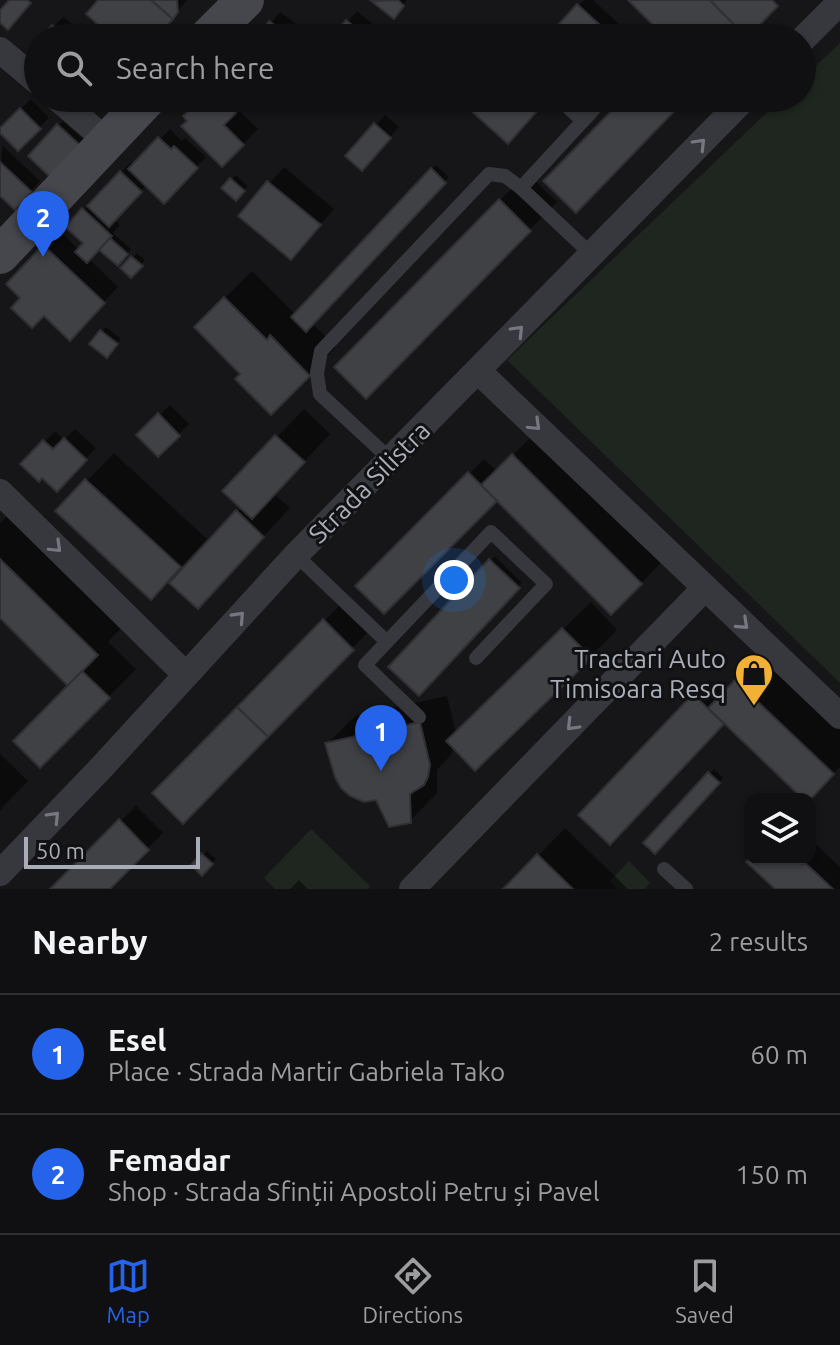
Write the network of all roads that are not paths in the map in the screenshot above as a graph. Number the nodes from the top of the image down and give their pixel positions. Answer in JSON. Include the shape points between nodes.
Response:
{"nodes":[{"id":1,"x":245,"y":0,"type":"edge"},
{"id":2,"x":840,"y":2,"type":"edge"},
{"id":3,"x":221,"y":24,"type":"edge"},
{"id":4,"x":816,"y":26,"type":"edge"},
{"id":5,"x":0,"y":50,"type":"edge"},
{"id":6,"x":24,"y":70,"type":"edge"},
{"id":7,"x":73,"y":112,"type":"edge"},
{"id":8,"x":135,"y":112,"type":"edge"},
{"id":9,"x":573,"y":112,"type":"edge"},
{"id":10,"x":591,"y":112,"type":"edge"},
{"id":11,"x":731,"y":112,"type":"edge"},
{"id":12,"x":583,"y":121,"type":"junction"},
{"id":13,"x":107,"y":141,"type":"junction"},
{"id":14,"x":521,"y":188,"type":"junction"},
{"id":15,"x":0,"y":255,"type":"edge"},
{"id":16,"x":592,"y":255,"type":"junction"},
{"id":17,"x":478,"y":371,"type":"junction"},
{"id":18,"x":391,"y":460,"type":"junction"},
{"id":19,"x":0,"y":492,"type":"edge"},
{"id":20,"x":296,"y":555,"type":"junction"},
{"id":21,"x":704,"y":589,"type":"junction"},
{"id":22,"x":387,"y":642,"type":"junction"},
{"id":23,"x":476,"y":658,"type":"dead end"},
{"id":24,"x":186,"y":675,"type":"junction"},
{"id":25,"x":840,"y":716,"type":"edge"},
{"id":26,"x":419,"y":717,"type":"dead end"},
{"id":27,"x":664,"y":869,"type":"dead end"},
{"id":28,"x":0,"y":873,"type":"edge"},
{"id":29,"x":412,"y":889,"type":"edge"},
{"id":30,"x":686,"y":889,"type":"edge"}],
"edges":[{"from":1,"to":3,"type":"main road"},
{"from":2,"to":4,"type":"street"},
{"from":5,"to":6,"type":"street"},
{"from":7,"to":13,"type":"street"},
{"from":8,"to":13,"type":"main road"},
{"from":9,"to":12,"type":"lane"},
{"from":10,"to":12,"type":"lane"},
{"from":16,"to":11,"type":"street","name":"Strada Silistra","one_way":true},
{"from":12,"to":14,"type":"lane"},
{"from":13,"to":15,"type":"main road"},
{"from":14,"to":16,"type":"lane"},
{"from":14,"to":18,"type":"lane","via":[[505,176],[489,174],[321,351],[320,394]]},
{"from":17,"to":16,"type":"street","name":"Strada Silistra","one_way":true},
{"from":17,"to":18,"type":"street","name":"Strada Silistra"},
{"from":17,"to":21,"type":"street","one_way":true},
{"from":18,"to":20,"type":"street","name":"Strada Silistra"},
{"from":19,"to":24,"type":"street","one_way":true},
{"from":20,"to":22,"type":"lane"},
{"from":24,"to":20,"type":"street","name":"Strada Silistra","one_way":true},
{"from":21,"to":25,"type":"street","one_way":true},
{"from":21,"to":29,"type":"street","one_way":true},
{"from":22,"to":23,"type":"lane","via":[[491,532],[546,584]]},
{"from":22,"to":26,"type":"lane","via":[[365,665]]},
{"from":28,"to":24,"type":"street","name":"Strada Silistra","one_way":true},
{"from":27,"to":30,"type":"lane"}]}
